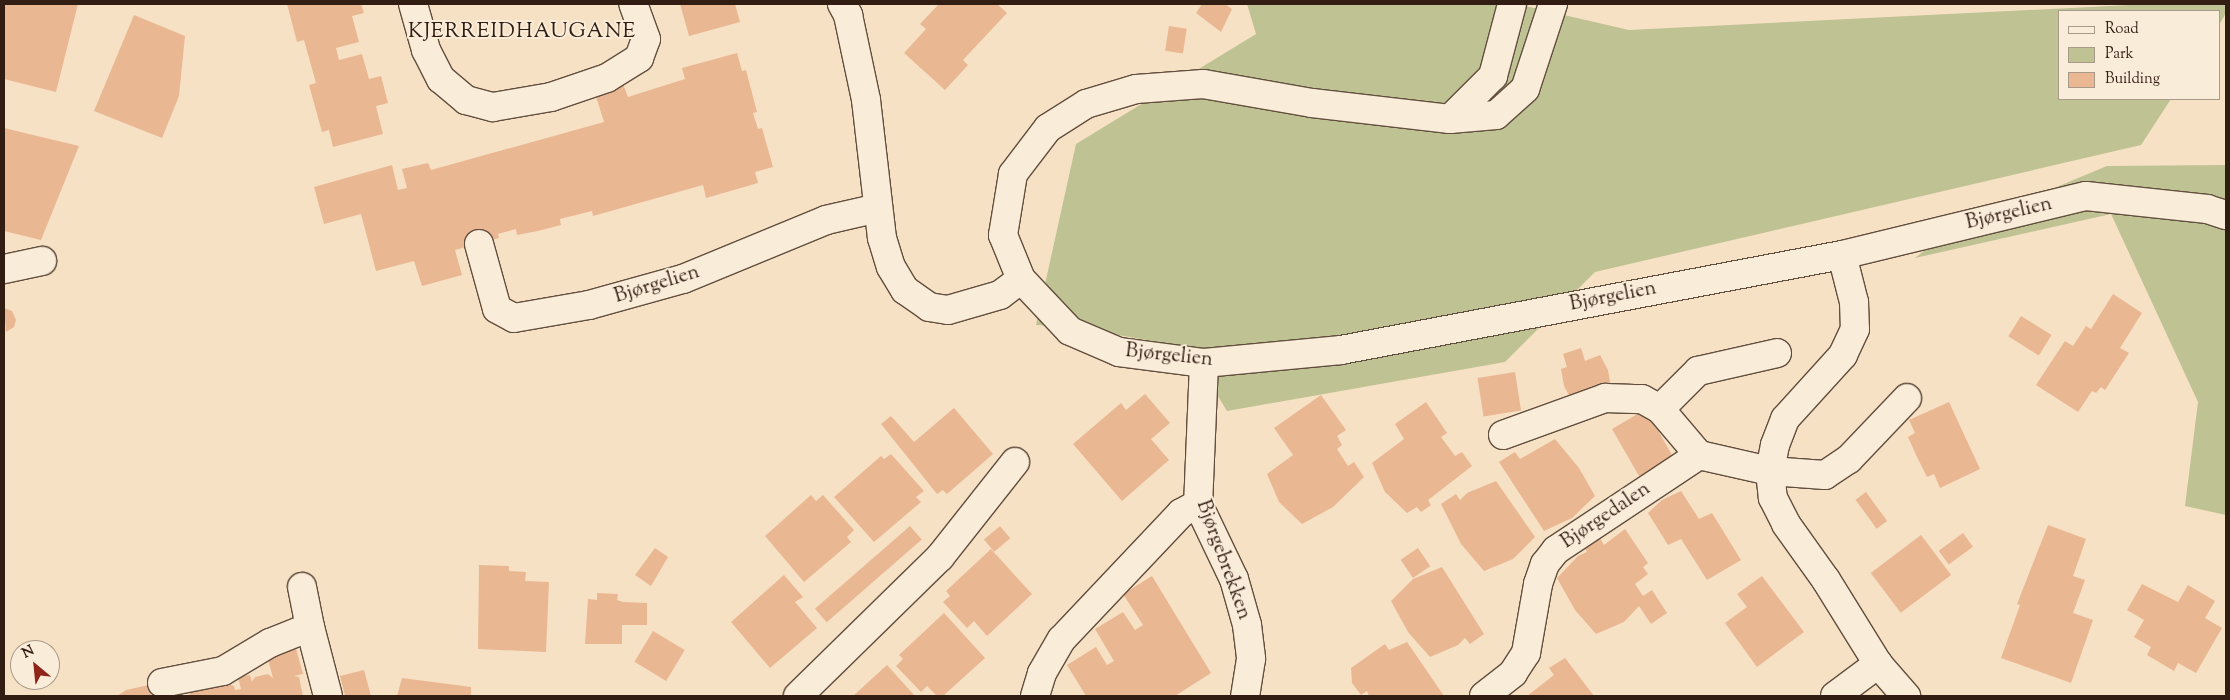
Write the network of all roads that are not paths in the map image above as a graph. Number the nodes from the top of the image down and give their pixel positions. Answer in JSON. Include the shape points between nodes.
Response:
{"nodes":[{"id":1,"x":413,"y":4,"type":"edge"},
{"id":2,"x":633,"y":4,"type":"edge"},
{"id":3,"x":1512,"y":4,"type":"edge"},
{"id":4,"x":1552,"y":4,"type":"edge"},
{"id":5,"x":849,"y":7,"type":"edge"},
{"id":6,"x":1450,"y":119,"type":"junction"},
{"id":7,"x":878,"y":208,"type":"junction"},
{"id":8,"x":2226,"y":215,"type":"edge"},
{"id":9,"x":479,"y":244,"type":"dead end"},
{"id":10,"x":1842,"y":254,"type":"junction"},
{"id":11,"x":42,"y":260,"type":"dead end"},
{"id":12,"x":4,"y":269,"type":"edge"},
{"id":13,"x":1021,"y":279,"type":"junction"},
{"id":14,"x":1777,"y":353,"type":"dead end"},
{"id":15,"x":1204,"y":363,"type":"junction"},
{"id":16,"x":1907,"y":398,"type":"dead end"},
{"id":17,"x":1660,"y":408,"type":"junction"},
{"id":18,"x":1503,"y":435,"type":"dead end"},
{"id":19,"x":1699,"y":456,"type":"junction"},
{"id":20,"x":1015,"y":462,"type":"dead end"},
{"id":21,"x":1770,"y":471,"type":"junction"},
{"id":22,"x":1198,"y":504,"type":"junction"},
{"id":23,"x":302,"y":587,"type":"dead end"},
{"id":24,"x":310,"y":626,"type":"junction"},
{"id":25,"x":1878,"y":664,"type":"junction"},
{"id":26,"x":162,"y":683,"type":"dead end"},
{"id":27,"x":328,"y":696,"type":"edge"},
{"id":28,"x":798,"y":696,"type":"edge"},
{"id":29,"x":1035,"y":696,"type":"edge"},
{"id":30,"x":1245,"y":696,"type":"edge"},
{"id":31,"x":1484,"y":696,"type":"edge"},
{"id":32,"x":1835,"y":696,"type":"edge"},
{"id":33,"x":1906,"y":696,"type":"edge"}],
"edges":[{"from":1,"to":2,"type":"street","via":[[426,50],[440,79],[466,100],[493,107],[551,97],[607,78],[638,58],[646,39]]},
{"from":3,"to":6,"type":"street","via":[[1493,76]]},
{"from":4,"to":6,"type":"street","name":"Bjørgelien","via":[[1525,89],[1496,115]]},
{"from":5,"to":7,"type":"street","via":[[866,100]]},
{"from":6,"to":13,"type":"street","name":"Bjørgelien","via":[[1312,103],[1204,84],[1136,89],[1086,104],[1048,128],[1013,174],[1003,235]]},
{"from":7,"to":9,"type":"street","name":"Bjørgelien","via":[[826,220],[683,279],[589,305],[514,318],[497,309]]},
{"from":7,"to":13,"type":"street","via":[[891,267],[905,290],[928,307],[948,310],[1000,295]]},
{"from":8,"to":10,"type":"street","name":"Bjørgelien","via":[[2207,209],[2086,196]]},
{"from":10,"to":15,"type":"street","name":"Bjørgelien","via":[[1341,350]]},
{"from":10,"to":21,"type":"street","via":[[1854,302],[1855,329],[1844,355],[1785,419],[1774,445]]},
{"from":11,"to":12,"type":"street"},
{"from":13,"to":15,"type":"street","name":"Bjørgelien","via":[[1070,331],[1120,352]]},
{"from":14,"to":17,"type":"street","via":[[1698,371]]},
{"from":15,"to":22,"type":"street","name":"Bjørgebrekken"},
{"from":16,"to":21,"type":"street","via":[[1849,459],[1825,475]]},
{"from":17,"to":18,"type":"street","via":[[1642,399],[1605,398]]},
{"from":17,"to":19,"type":"street"},
{"from":19,"to":21,"type":"street"},
{"from":19,"to":31,"type":"street","name":"Bjørgedalen","via":[[1556,550],[1545,564],[1538,584],[1526,653],[1513,673]]},
{"from":20,"to":28,"type":"street","via":[[940,557]]},
{"from":21,"to":25,"type":"street","via":[[1774,498],[1786,524],[1826,580]]},
{"from":22,"to":29,"type":"street","via":[[1181,513],[1062,639],[1042,673]]},
{"from":22,"to":30,"type":"street","name":"Bjørgebrekken","via":[[1234,579],[1247,625],[1251,659]]},
{"from":23,"to":24,"type":"street"},
{"from":24,"to":26,"type":"street","via":[[270,643],[223,671]]},
{"from":24,"to":27,"type":"street"},
{"from":25,"to":32,"type":"street"},
{"from":25,"to":33,"type":"street"}]}
